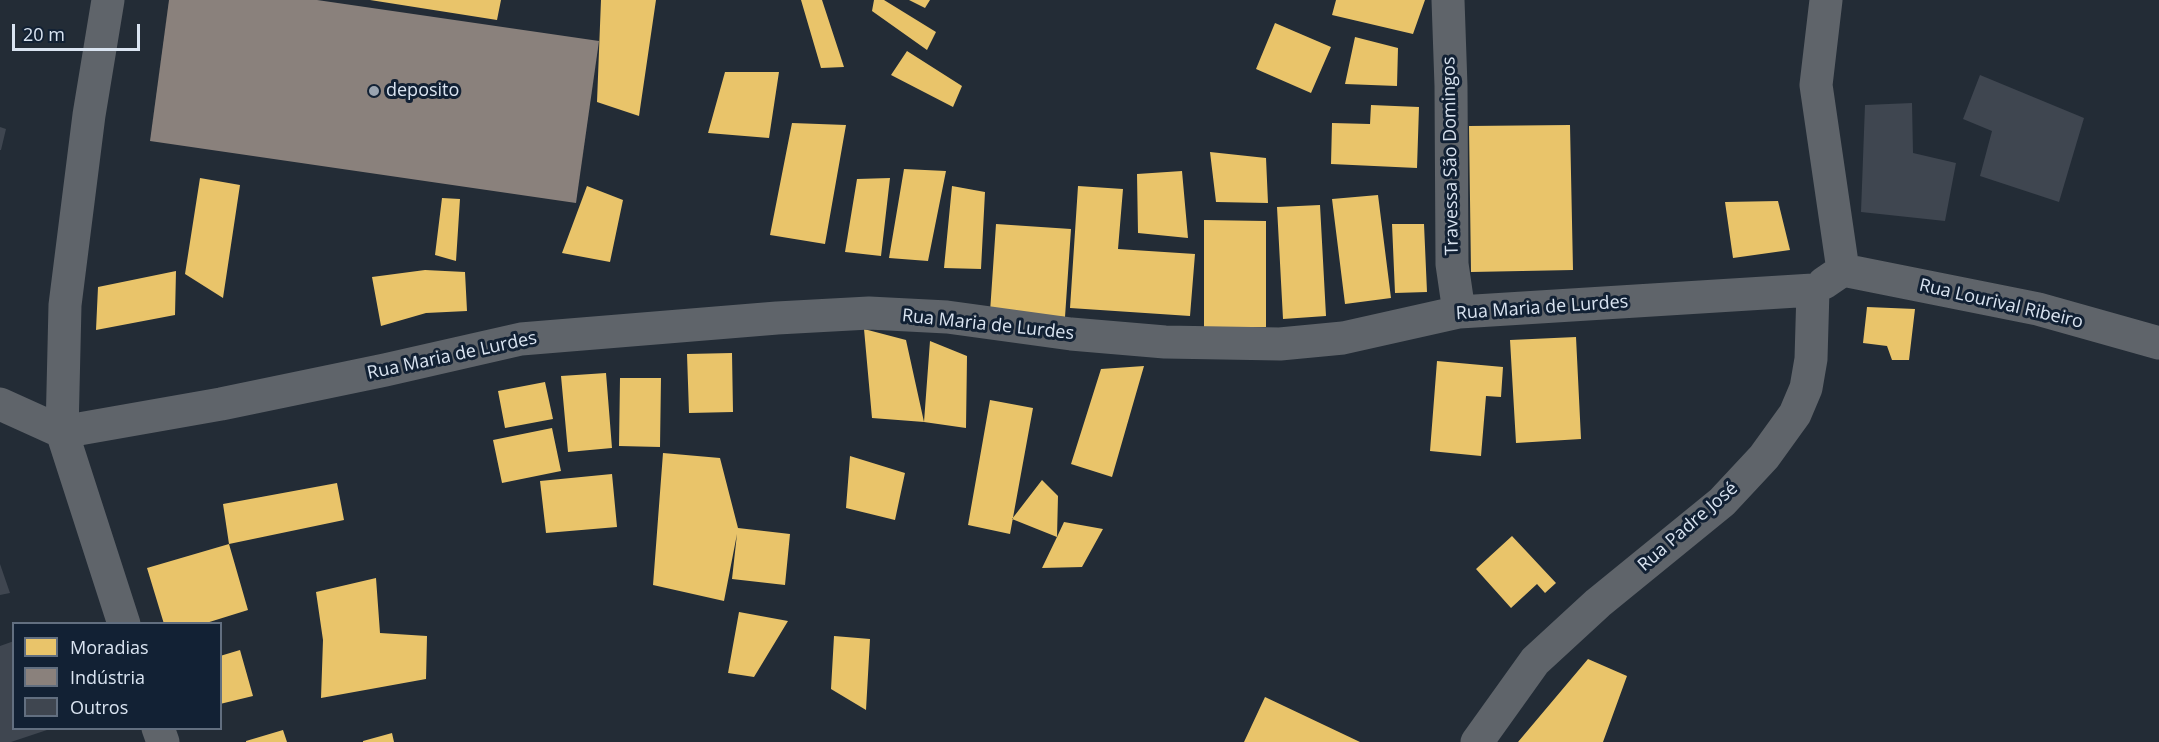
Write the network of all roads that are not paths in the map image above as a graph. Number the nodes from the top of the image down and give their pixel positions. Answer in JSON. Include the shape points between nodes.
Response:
{"nodes":[{"id":1,"x":108,"y":0,"type":"edge"},
{"id":2,"x":1448,"y":0,"type":"edge"},
{"id":3,"x":1826,"y":0,"type":"edge"},
{"id":4,"x":1843,"y":270,"type":"junction"},
{"id":5,"x":1814,"y":290,"type":"junction"},
{"id":6,"x":1459,"y":312,"type":"junction"},
{"id":7,"x":2159,"y":343,"type":"edge"},
{"id":8,"x":0,"y":404,"type":"edge"},
{"id":9,"x":62,"y":432,"type":"junction"},
{"id":10,"x":123,"y":622,"type":"edge"},
{"id":11,"x":1477,"y":742,"type":"edge"}],
"edges":[{"from":1,"to":9,"type":"street","via":[[65,305]]},
{"from":2,"to":6,"type":"street","name":"Travessa São Domingos","via":[[1452,264]]},
{"from":3,"to":4,"type":"street","via":[[1816,85]]},
{"from":4,"to":5,"type":"street"},
{"from":4,"to":7,"type":"street","name":"Rua Lourival Ribeiro","via":[[2038,309]]},
{"from":5,"to":6,"type":"street","name":"Rua Maria de Lurdes"},
{"from":5,"to":11,"type":"street","name":"Rua Padre José","via":[[1806,388],[1795,414],[1764,457],[1722,502],[1598,603],[1535,661]]},
{"from":6,"to":9,"type":"street","name":"Rua Maria de Lurdes","via":[[1343,338],[1280,344],[1165,342],[947,317],[869,313],[531,338],[221,404]]},
{"from":8,"to":9,"type":"street"},
{"from":9,"to":10,"type":"street"}]}
